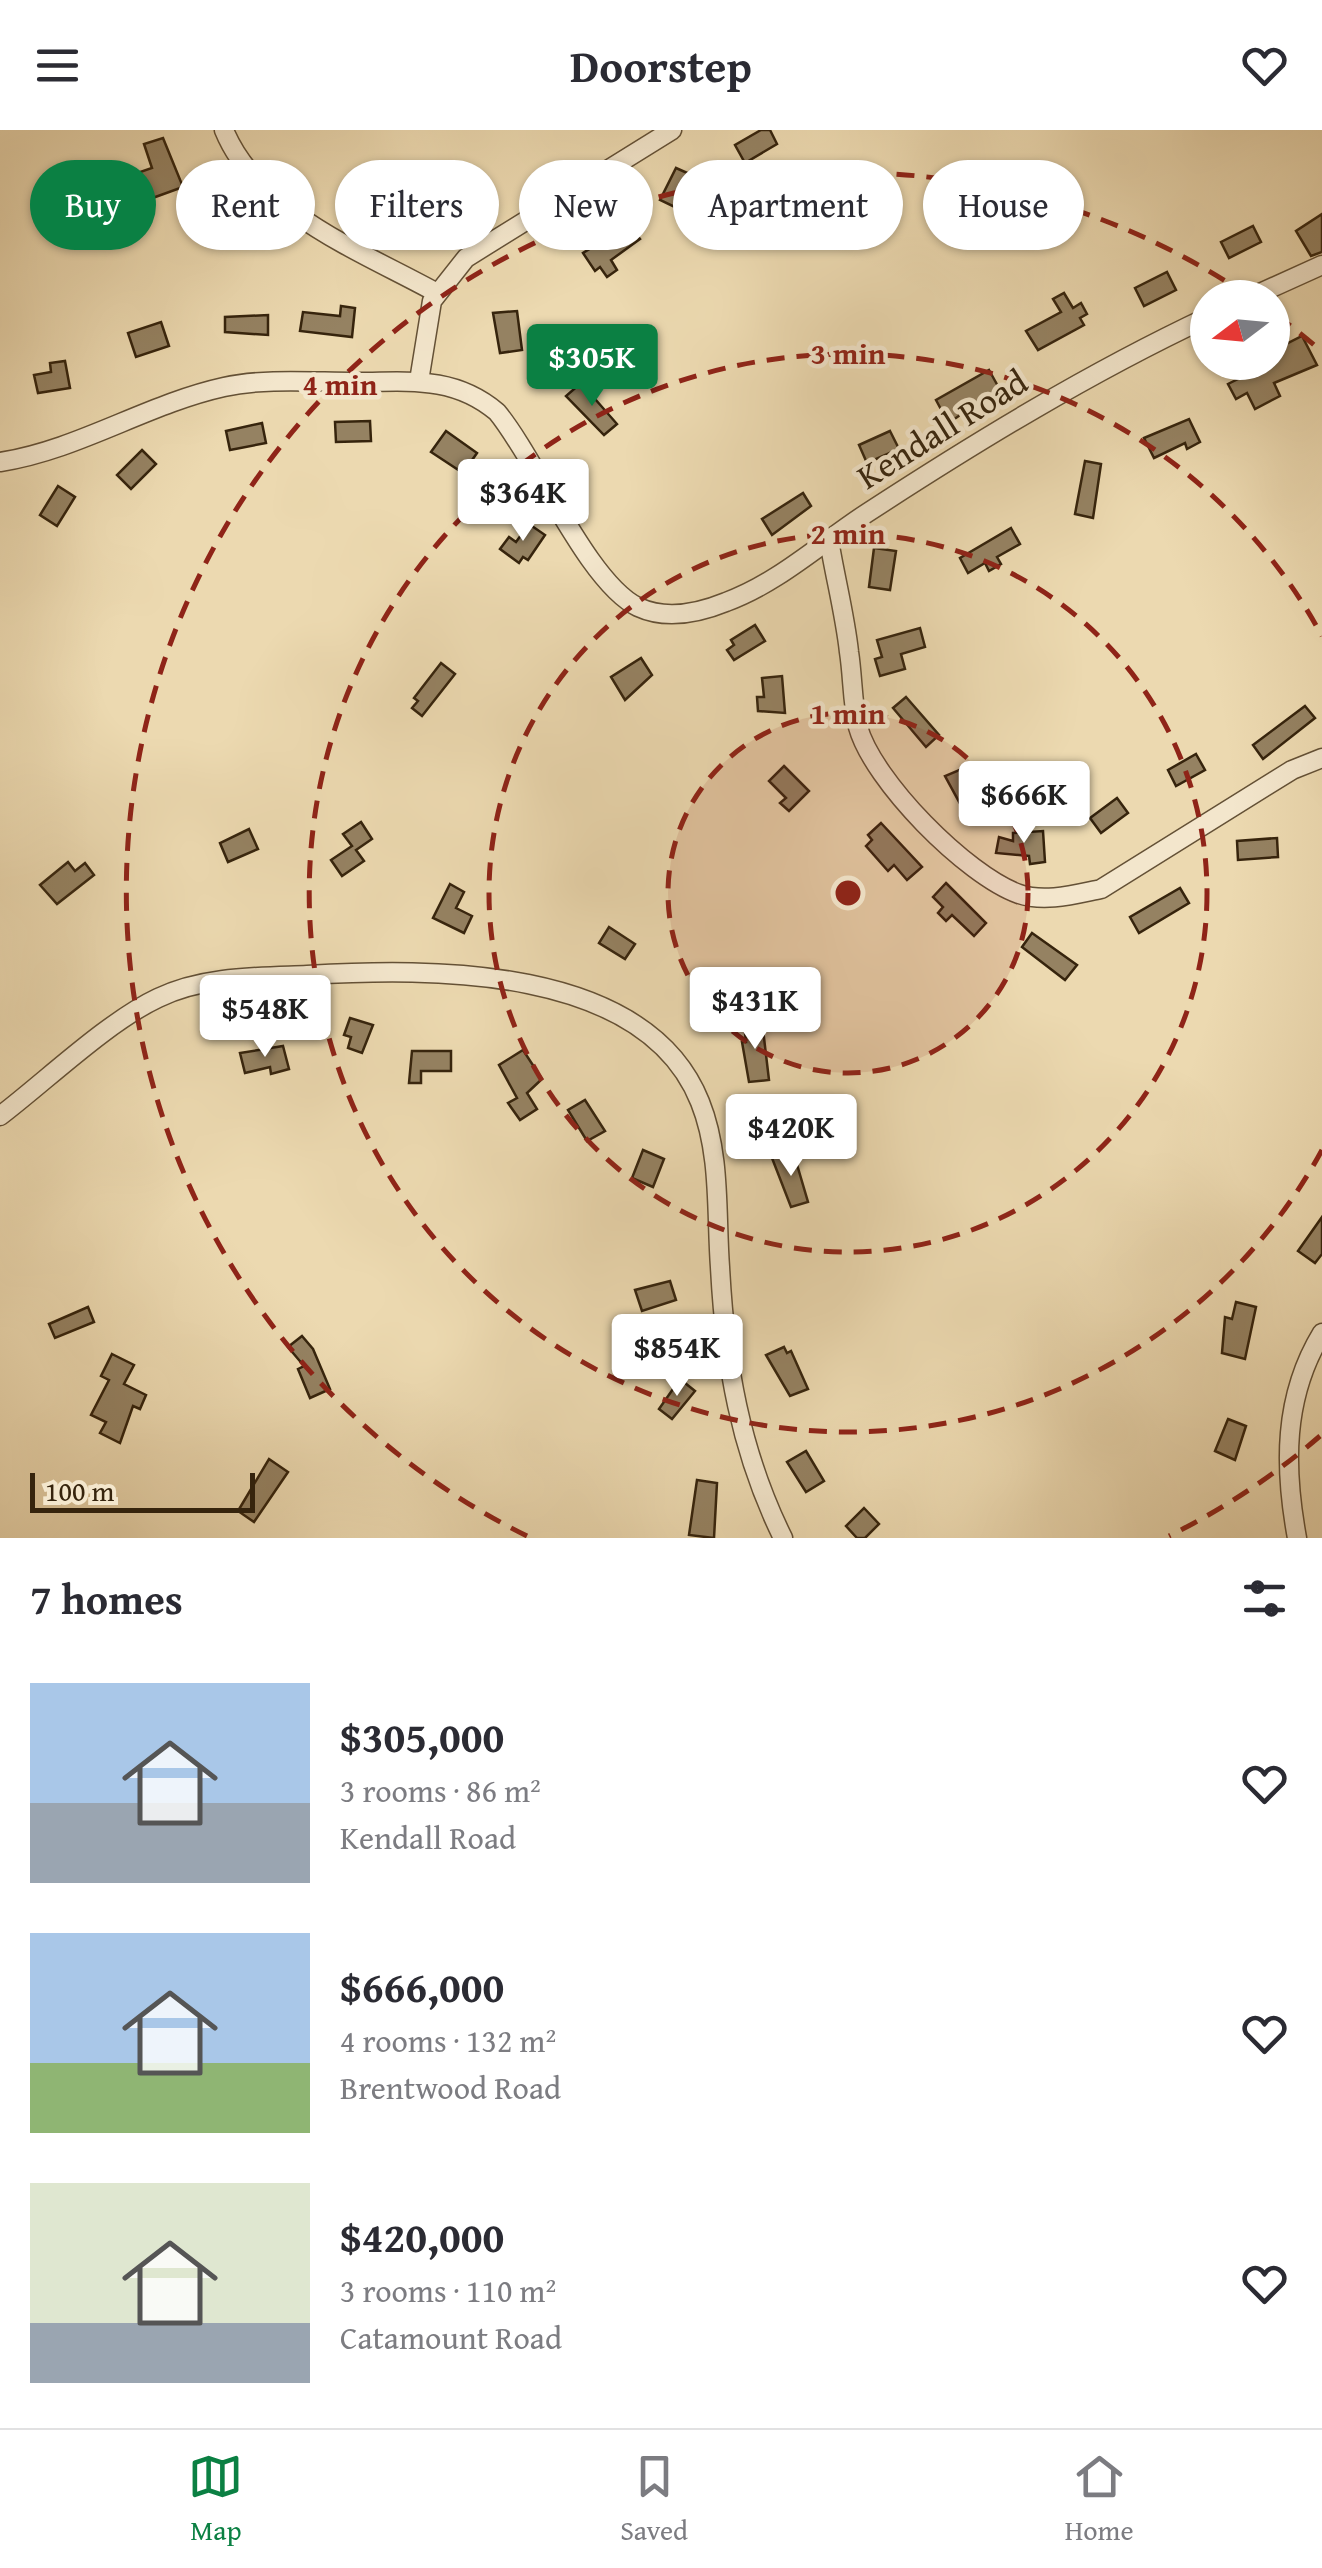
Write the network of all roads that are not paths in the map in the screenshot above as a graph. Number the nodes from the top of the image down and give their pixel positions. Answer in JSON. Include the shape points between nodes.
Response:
{"nodes":[{"id":1,"x":224,"y":130,"type":"edge"},
{"id":2,"x":672,"y":130,"type":"edge"},
{"id":3,"x":1322,"y":265,"type":"edge"},
{"id":4,"x":1289,"y":280,"type":"edge"},
{"id":5,"x":436,"y":294,"type":"junction"},
{"id":6,"x":1190,"y":326,"type":"edge"},
{"id":7,"x":420,"y":381,"type":"junction"},
{"id":8,"x":0,"y":462,"type":"edge"},
{"id":9,"x":828,"y":540,"type":"junction"},
{"id":10,"x":1322,"y":758,"type":"edge"},
{"id":11,"x":0,"y":1116,"type":"edge"},
{"id":12,"x":1322,"y":1333,"type":"edge"},
{"id":13,"x":783,"y":1538,"type":"edge"},
{"id":14,"x":1296,"y":1538,"type":"edge"}],
"edges":[{"from":1,"to":5,"type":"street","via":[[248,172],[272,196]]},
{"from":2,"to":5,"type":"street","via":[[466,258]]},
{"from":3,"to":4,"type":"street"},
{"from":5,"to":7,"type":"street"},
{"from":6,"to":9,"type":"street","name":"Kendall Road","via":[[1052,399]]},
{"from":7,"to":8,"type":"street","name":"Kendall Road","via":[[226,387]]},
{"from":7,"to":9,"type":"street","name":"Kendall Road","via":[[460,388],[497,412],[598,568],[638,607],[664,614],[728,602]]},
{"from":9,"to":10,"type":"street","via":[[852,695],[871,760],[936,834],[1019,894],[1068,896],[1102,888]]},
{"from":11,"to":13,"type":"street","via":[[156,998],[233,978],[474,976],[537,986],[617,1014],[648,1034],[692,1082],[702,1106],[718,1202],[726,1358],[739,1424]]},
{"from":12,"to":14,"type":"street","via":[[1296,1387],[1291,1417],[1288,1481]]}]}
